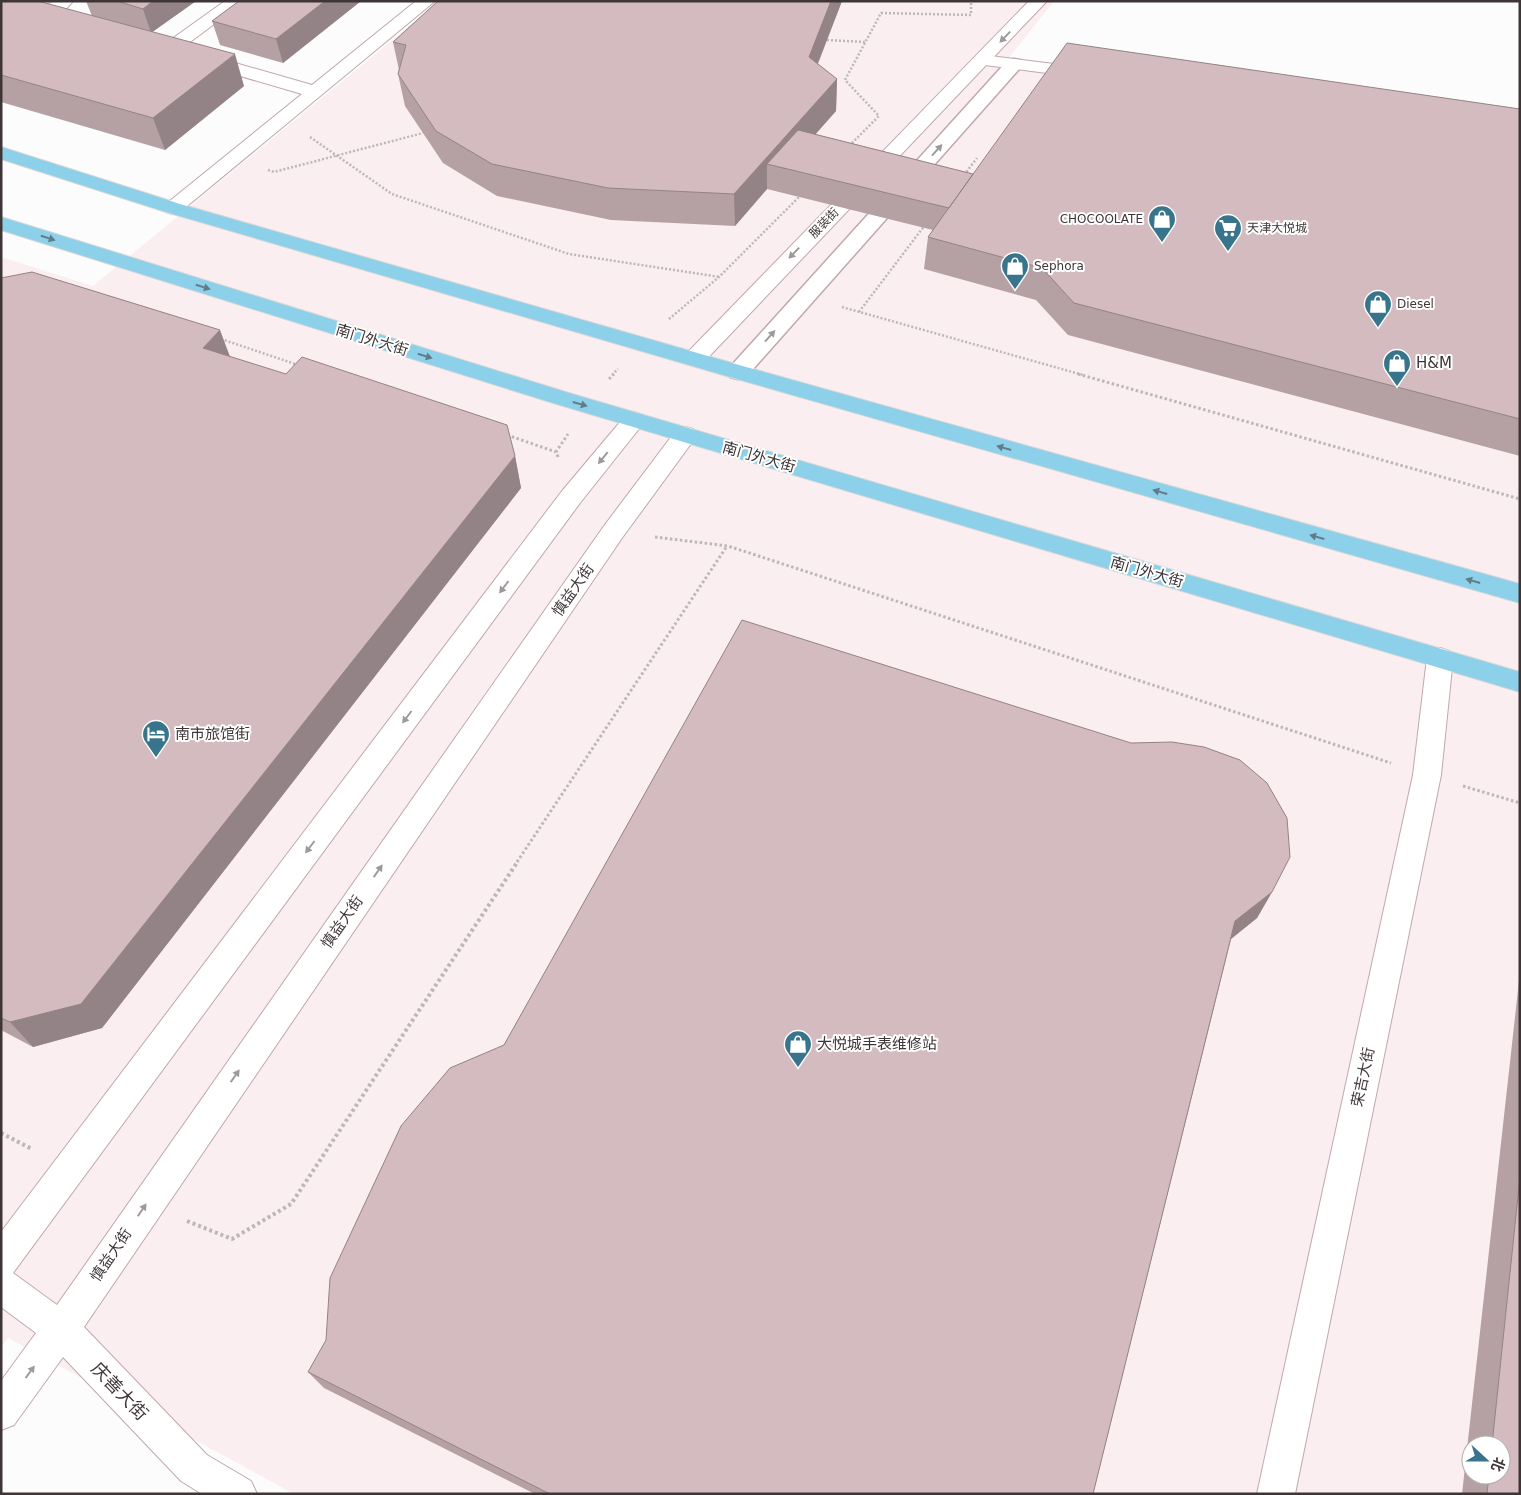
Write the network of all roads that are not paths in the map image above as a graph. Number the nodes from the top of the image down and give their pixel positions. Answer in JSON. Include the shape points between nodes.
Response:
{"nodes":[{"id":1,"x":65,"y":1,"type":"edge"},
{"id":2,"x":237,"y":1,"type":"edge"},
{"id":3,"x":427,"y":1,"type":"edge"},
{"id":4,"x":1039,"y":1,"type":"edge"},
{"id":5,"x":61,"y":20,"type":"edge"},
{"id":6,"x":150,"y":45,"type":"edge"},
{"id":7,"x":168,"y":50,"type":"junction"},
{"id":8,"x":983,"y":60,"type":"junction"},
{"id":9,"x":1014,"y":64,"type":"junction"},
{"id":10,"x":1104,"y":76,"type":"edge"},
{"id":11,"x":316,"y":92,"type":"junction"},
{"id":12,"x":1,"y":153,"type":"edge"},
{"id":13,"x":173,"y":208,"type":"junction"},
{"id":14,"x":2,"y":224,"type":"edge"},
{"id":15,"x":694,"y":360,"type":"junction"},
{"id":16,"x":738,"y":372,"type":"junction"},
{"id":17,"x":634,"y":420,"type":"junction"},
{"id":18,"x":685,"y":435,"type":"junction"},
{"id":19,"x":1520,"y":594,"type":"edge"},
{"id":20,"x":1440,"y":658,"type":"junction"},
{"id":21,"x":1520,"y":682,"type":"edge"},
{"id":22,"x":1,"y":1261,"type":"edge"},
{"id":23,"x":1,"y":1286,"type":"edge"},
{"id":24,"x":61,"y":1329,"type":"junction"},
{"id":25,"x":1,"y":1412,"type":"edge"},
{"id":26,"x":238,"y":1494,"type":"edge"},
{"id":27,"x":1276,"y":1494,"type":"edge"}],
"edges":[{"from":1,"to":5,"type":"street","via":[[36,12]]},
{"from":2,"to":7,"type":"street"},
{"from":3,"to":11,"type":"street"},
{"from":4,"to":8,"type":"street","name":"服装街","one_way":true},
{"from":6,"to":7,"type":"street"},
{"from":7,"to":11,"type":"street"},
{"from":8,"to":9,"type":"street"},
{"from":8,"to":15,"type":"street","name":"服装街","one_way":true},
{"from":9,"to":10,"type":"street"},
{"from":16,"to":9,"type":"lane","one_way":true},
{"from":11,"to":13,"type":"street"},
{"from":12,"to":13,"type":"main road"},
{"from":13,"to":15,"type":"main road"},
{"from":14,"to":17,"type":"main road","name":"南门外大街","one_way":true},
{"from":15,"to":16,"type":"main road"},
{"from":19,"to":16,"type":"main road","one_way":true},
{"from":17,"to":18,"type":"main road","name":"南门外大街"},
{"from":17,"to":22,"type":"street","one_way":true,"via":[[571,497]]},
{"from":18,"to":20,"type":"main road","name":"南门外大街"},
{"from":24,"to":18,"type":"street","name":"慎益大街","one_way":true,"via":[[613,532]]},
{"from":20,"to":21,"type":"main road","name":"南门外大街"},
{"from":20,"to":27,"type":"street","name":"荣吉大街","via":[[1427,775]]},
{"from":23,"to":24,"type":"street","name":"庆善大街"},
{"from":25,"to":24,"type":"street","name":"慎益大街","one_way":true},
{"from":24,"to":26,"type":"street","name":"庆善大街","via":[[194,1468]]}]}
